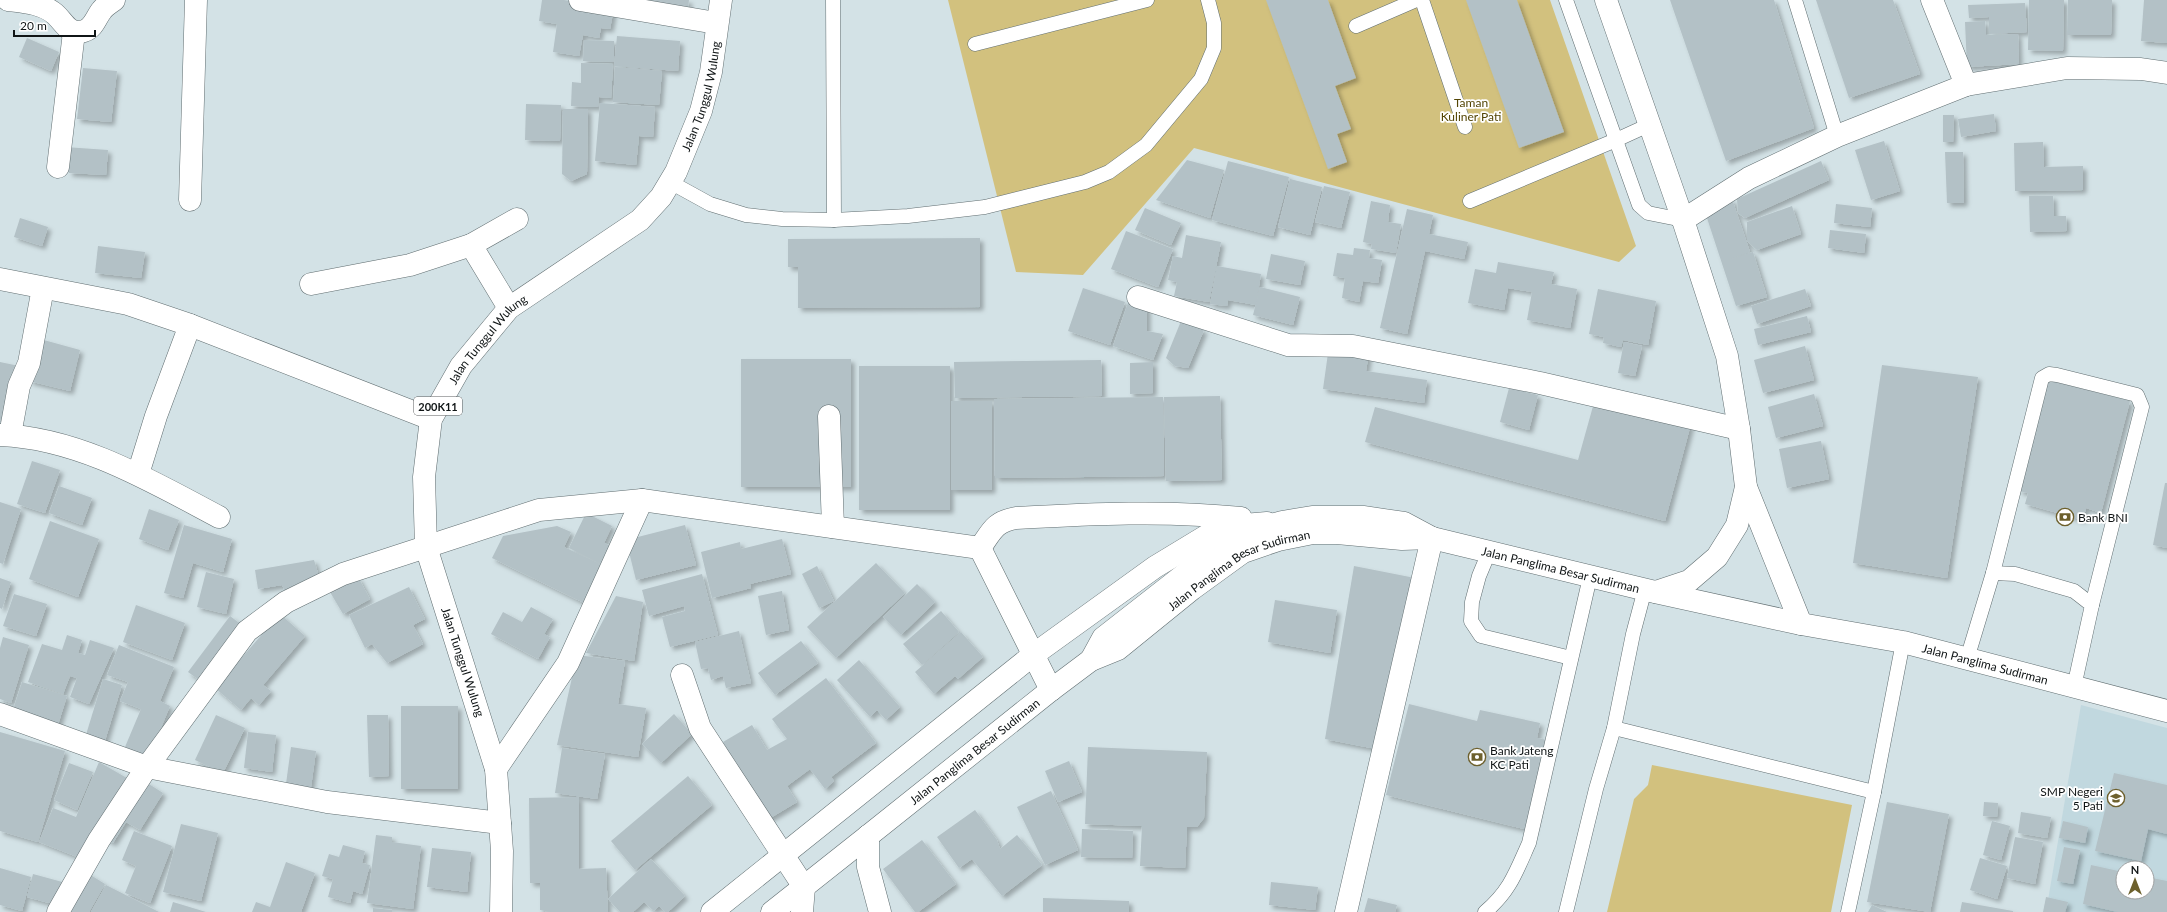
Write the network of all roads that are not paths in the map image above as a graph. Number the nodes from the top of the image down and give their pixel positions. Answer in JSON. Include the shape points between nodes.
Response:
{"nodes":[{"id":1,"x":8,"y":0,"type":"edge"},
{"id":2,"x":114,"y":0,"type":"edge"},
{"id":3,"x":196,"y":0,"type":"edge"},
{"id":4,"x":580,"y":0,"type":"edge"},
{"id":5,"x":721,"y":0,"type":"edge"},
{"id":6,"x":833,"y":0,"type":"edge"},
{"id":7,"x":1147,"y":0,"type":"edge"},
{"id":8,"x":1208,"y":0,"type":"edge"},
{"id":9,"x":1416,"y":0,"type":"edge"},
{"id":10,"x":1422,"y":0,"type":"edge"},
{"id":11,"x":1566,"y":0,"type":"edge"},
{"id":12,"x":1606,"y":0,"type":"edge"},
{"id":13,"x":1795,"y":0,"type":"edge"},
{"id":14,"x":1932,"y":0,"type":"edge"},
{"id":15,"x":716,"y":23,"type":"junction"},
{"id":16,"x":1356,"y":26,"type":"dead end"},
{"id":17,"x":74,"y":32,"type":"junction"},
{"id":18,"x":975,"y":44,"type":"dead end"},
{"id":19,"x":2167,"y":73,"type":"edge"},
{"id":20,"x":1966,"y":85,"type":"junction"},
{"id":21,"x":1651,"y":124,"type":"junction"},
{"id":22,"x":1465,"y":127,"type":"dead end"},
{"id":23,"x":1837,"y":136,"type":"junction"},
{"id":24,"x":1616,"y":140,"type":"junction"},
{"id":25,"x":58,"y":167,"type":"dead end"},
{"id":26,"x":670,"y":182,"type":"junction"},
{"id":27,"x":190,"y":200,"type":"dead end"},
{"id":28,"x":1470,"y":201,"type":"dead end"},
{"id":29,"x":517,"y":219,"type":"dead end"},
{"id":30,"x":834,"y":220,"type":"junction"},
{"id":31,"x":1683,"y":220,"type":"junction"},
{"id":32,"x":471,"y":244,"type":"junction"},
{"id":33,"x":0,"y":279,"type":"edge"},
{"id":34,"x":311,"y":284,"type":"dead end"},
{"id":35,"x":43,"y":288,"type":"junction"},
{"id":36,"x":1138,"y":298,"type":"dead end"},
{"id":37,"x":509,"y":308,"type":"junction"},
{"id":38,"x":190,"y":325,"type":"junction"},
{"id":39,"x":828,"y":416,"type":"dead end"},
{"id":40,"x":431,"y":419,"type":"junction"},
{"id":41,"x":1740,"y":429,"type":"junction"},
{"id":42,"x":5,"y":435,"type":"edge"},
{"id":43,"x":138,"y":474,"type":"junction"},
{"id":44,"x":1746,"y":487,"type":"junction"},
{"id":45,"x":642,"y":500,"type":"junction"},
{"id":46,"x":219,"y":517,"type":"dead end"},
{"id":47,"x":1282,"y":522,"type":"junction"},
{"id":48,"x":833,"y":527,"type":"junction"},
{"id":49,"x":1432,"y":538,"type":"junction"},
{"id":50,"x":426,"y":547,"type":"junction"},
{"id":51,"x":980,"y":548,"type":"junction"},
{"id":52,"x":1489,"y":552,"type":"junction"},
{"id":53,"x":1993,"y":573,"type":"junction"},
{"id":54,"x":1590,"y":577,"type":"junction"},
{"id":55,"x":1650,"y":591,"type":"junction"},
{"id":56,"x":2092,"y":605,"type":"junction"},
{"id":57,"x":1801,"y":624,"type":"junction"},
{"id":58,"x":1903,"y":642,"type":"junction"},
{"id":59,"x":1033,"y":655,"type":"junction"},
{"id":60,"x":1571,"y":658,"type":"junction"},
{"id":61,"x":1966,"y":659,"type":"junction"},
{"id":62,"x":1091,"y":660,"type":"junction"},
{"id":63,"x":682,"y":675,"type":"dead end"},
{"id":64,"x":2074,"y":687,"type":"junction"},
{"id":65,"x":1051,"y":690,"type":"junction"},
{"id":66,"x":2167,"y":711,"type":"edge"},
{"id":67,"x":0,"y":714,"type":"edge"},
{"id":68,"x":1614,"y":728,"type":"junction"},
{"id":69,"x":147,"y":767,"type":"junction"},
{"id":70,"x":496,"y":769,"type":"junction"},
{"id":71,"x":1874,"y":792,"type":"junction"},
{"id":72,"x":500,"y":823,"type":"junction"},
{"id":73,"x":868,"y":836,"type":"junction"},
{"id":74,"x":783,"y":856,"type":"junction"},
{"id":75,"x":804,"y":887,"type":"junction"},
{"id":76,"x":58,"y":912,"type":"edge"},
{"id":77,"x":501,"y":912,"type":"edge"},
{"id":78,"x":712,"y":912,"type":"edge"},
{"id":79,"x":772,"y":912,"type":"edge"},
{"id":80,"x":802,"y":912,"type":"edge"},
{"id":81,"x":880,"y":912,"type":"edge"},
{"id":82,"x":1346,"y":912,"type":"edge"},
{"id":83,"x":1485,"y":912,"type":"edge"},
{"id":84,"x":1566,"y":912,"type":"edge"},
{"id":85,"x":1848,"y":912,"type":"edge"}],
"edges":[{"from":1,"to":17,"type":"street","via":[[38,5],[55,14],[64,26]]},
{"from":2,"to":17,"type":"street","via":[[102,8],[93,25],[84,31]]},
{"from":3,"to":27,"type":"street"},
{"from":4,"to":15,"type":"street"},
{"from":5,"to":15,"type":"street","name":"Jalan Tunggul Wulung","number":"200K11"},
{"from":6,"to":30,"type":"lane"},
{"from":7,"to":18,"type":"lane"},
{"from":8,"to":30,"type":"lane","via":[[1214,23],[1214,48],[1200,79],[1146,145],[1108,172],[1085,182],[985,207],[908,216]]},
{"from":9,"to":16,"type":"lane"},
{"from":10,"to":22,"type":"lane"},
{"from":11,"to":24,"type":"lane"},
{"from":12,"to":21,"type":"street"},
{"from":13,"to":23,"type":"lane"},
{"from":14,"to":20,"type":"street"},
{"from":15,"to":26,"type":"street","name":"Jalan Tunggul Wulung","number":"200K11","via":[[711,72],[701,111]]},
{"from":17,"to":25,"type":"street"},
{"from":19,"to":20,"type":"street","via":[[2067,68]]},
{"from":20,"to":23,"type":"street"},
{"from":21,"to":24,"type":"lane"},
{"from":21,"to":31,"type":"street"},
{"from":23,"to":31,"type":"street","via":[[1749,178]]},
{"from":24,"to":28,"type":"lane"},
{"from":24,"to":31,"type":"lane","via":[[1639,206],[1648,213]]},
{"from":26,"to":30,"type":"lane","via":[[710,204],[746,215]]},
{"from":26,"to":37,"type":"street","name":"Jalan Tunggul Wulung","number":"200K11","via":[[661,197],[640,220]]},
{"from":29,"to":32,"type":"street"},
{"from":31,"to":41,"type":"street","via":[[1727,356]]},
{"from":32,"to":34,"type":"street","via":[[410,265]]},
{"from":32,"to":37,"type":"street"},
{"from":33,"to":35,"type":"street"},
{"from":35,"to":38,"type":"street","via":[[128,304]]},
{"from":35,"to":42,"type":"street","via":[[29,363],[18,386]]},
{"from":36,"to":41,"type":"street","via":[[1288,345],[1353,346],[1540,383]]},
{"from":37,"to":40,"type":"street","name":"Jalan Tunggul Wulung","number":"200K11","via":[[461,366]]},
{"from":38,"to":40,"type":"street"},
{"from":38,"to":43,"type":"street","via":[[156,416]]},
{"from":39,"to":48,"type":"street"},
{"from":40,"to":50,"type":"street","name":"Jalan Tunggul Wulung","number":"200K11","via":[[424,477]]},
{"from":41,"to":44,"type":"street"},
{"from":42,"to":43,"type":"street","via":[[44,440]]},
{"from":43,"to":46,"type":"street"},
{"from":44,"to":55,"type":"street","via":[[1737,525],[1718,556],[1689,581]]},
{"from":44,"to":57,"type":"street"},
{"from":45,"to":48,"type":"street"},
{"from":45,"to":50,"type":"street","via":[[539,510]]},
{"from":45,"to":70,"type":"street","via":[[568,663]]},
{"from":47,"to":49,"type":"street","via":[[1312,517],[1363,517],[1404,523]]},
{"from":47,"to":51,"type":"street","via":[[1196,513],[1016,518],[1002,521],[996,526]]},
{"from":47,"to":59,"type":"street","via":[[1221,527],[1155,567]]},
{"from":47,"to":62,"type":"street","via":[[1254,530],[1199,563],[1103,638]]},
{"from":48,"to":51,"type":"street"},
{"from":49,"to":52,"type":"street","name":"Jalan Panglima Besar Sudirman"},
{"from":49,"to":62,"type":"street","name":"Jalan Panglima Besar Sudirman","via":[[1402,539],[1313,533],[1278,540],[1243,552],[1192,589],[1118,649]]},
{"from":49,"to":82,"type":"street"},
{"from":50,"to":69,"type":"street","via":[[343,574],[286,602],[247,631]]},
{"from":50,"to":70,"type":"street","name":"Jalan Tunggul Wulung","number":"200K11"},
{"from":51,"to":59,"type":"street"},
{"from":52,"to":54,"type":"street","name":"Jalan Panglima Besar Sudirman"},
{"from":52,"to":60,"type":"lane","via":[[1472,602],[1471,621],[1481,636]]},
{"from":53,"to":56,"type":"lane","via":[[2015,574],[2074,591]]},
{"from":53,"to":56,"type":"lane","via":[[2042,378],[2049,374],[2057,375],[2137,395],[2142,407]]},
{"from":53,"to":61,"type":"lane"},
{"from":54,"to":55,"type":"street","name":"Jalan Panglima Besar Sudirman"},
{"from":54,"to":60,"type":"lane"},
{"from":55,"to":57,"type":"street","name":"Jalan Panglima Besar Sudirman"},
{"from":55,"to":68,"type":"lane","via":[[1633,634]]},
{"from":56,"to":64,"type":"lane"},
{"from":57,"to":58,"type":"street","name":"Jalan Panglima Sudirman"},
{"from":58,"to":61,"type":"street","name":"Jalan Panglima Sudirman"},
{"from":58,"to":71,"type":"lane"},
{"from":59,"to":65,"type":"street"},
{"from":59,"to":74,"type":"street"},
{"from":60,"to":83,"type":"lane","via":[[1529,843],[1511,885]]},
{"from":61,"to":64,"type":"street","name":"Jalan Panglima Sudirman"},
{"from":62,"to":65,"type":"street","name":"Jalan Panglima Besar Sudirman"},
{"from":63,"to":74,"type":"street","via":[[700,728]]},
{"from":64,"to":66,"type":"street","name":"Jalan Panglima Sudirman"},
{"from":65,"to":73,"type":"street","name":"Jalan Panglima Besar Sudirman"},
{"from":67,"to":69,"type":"street"},
{"from":68,"to":71,"type":"lane"},
{"from":68,"to":84,"type":"lane"},
{"from":69,"to":72,"type":"street","via":[[327,802]]},
{"from":69,"to":76,"type":"street","via":[[99,840]]},
{"from":70,"to":72,"type":"street","name":"Jalan Tunggul Wulung","number":"200K11"},
{"from":71,"to":85,"type":"lane"},
{"from":72,"to":77,"type":"street","name":"Jalan Tunggul Wulung","number":"200K11"},
{"from":73,"to":75,"type":"street","name":"Jalan Panglima Besar Sudirman"},
{"from":73,"to":81,"type":"street","via":[[868,867]]},
{"from":74,"to":75,"type":"street"},
{"from":74,"to":78,"type":"street"},
{"from":75,"to":79,"type":"street","name":"Jalan Panglima Besar Sudirman"},
{"from":75,"to":80,"type":"street"}]}
